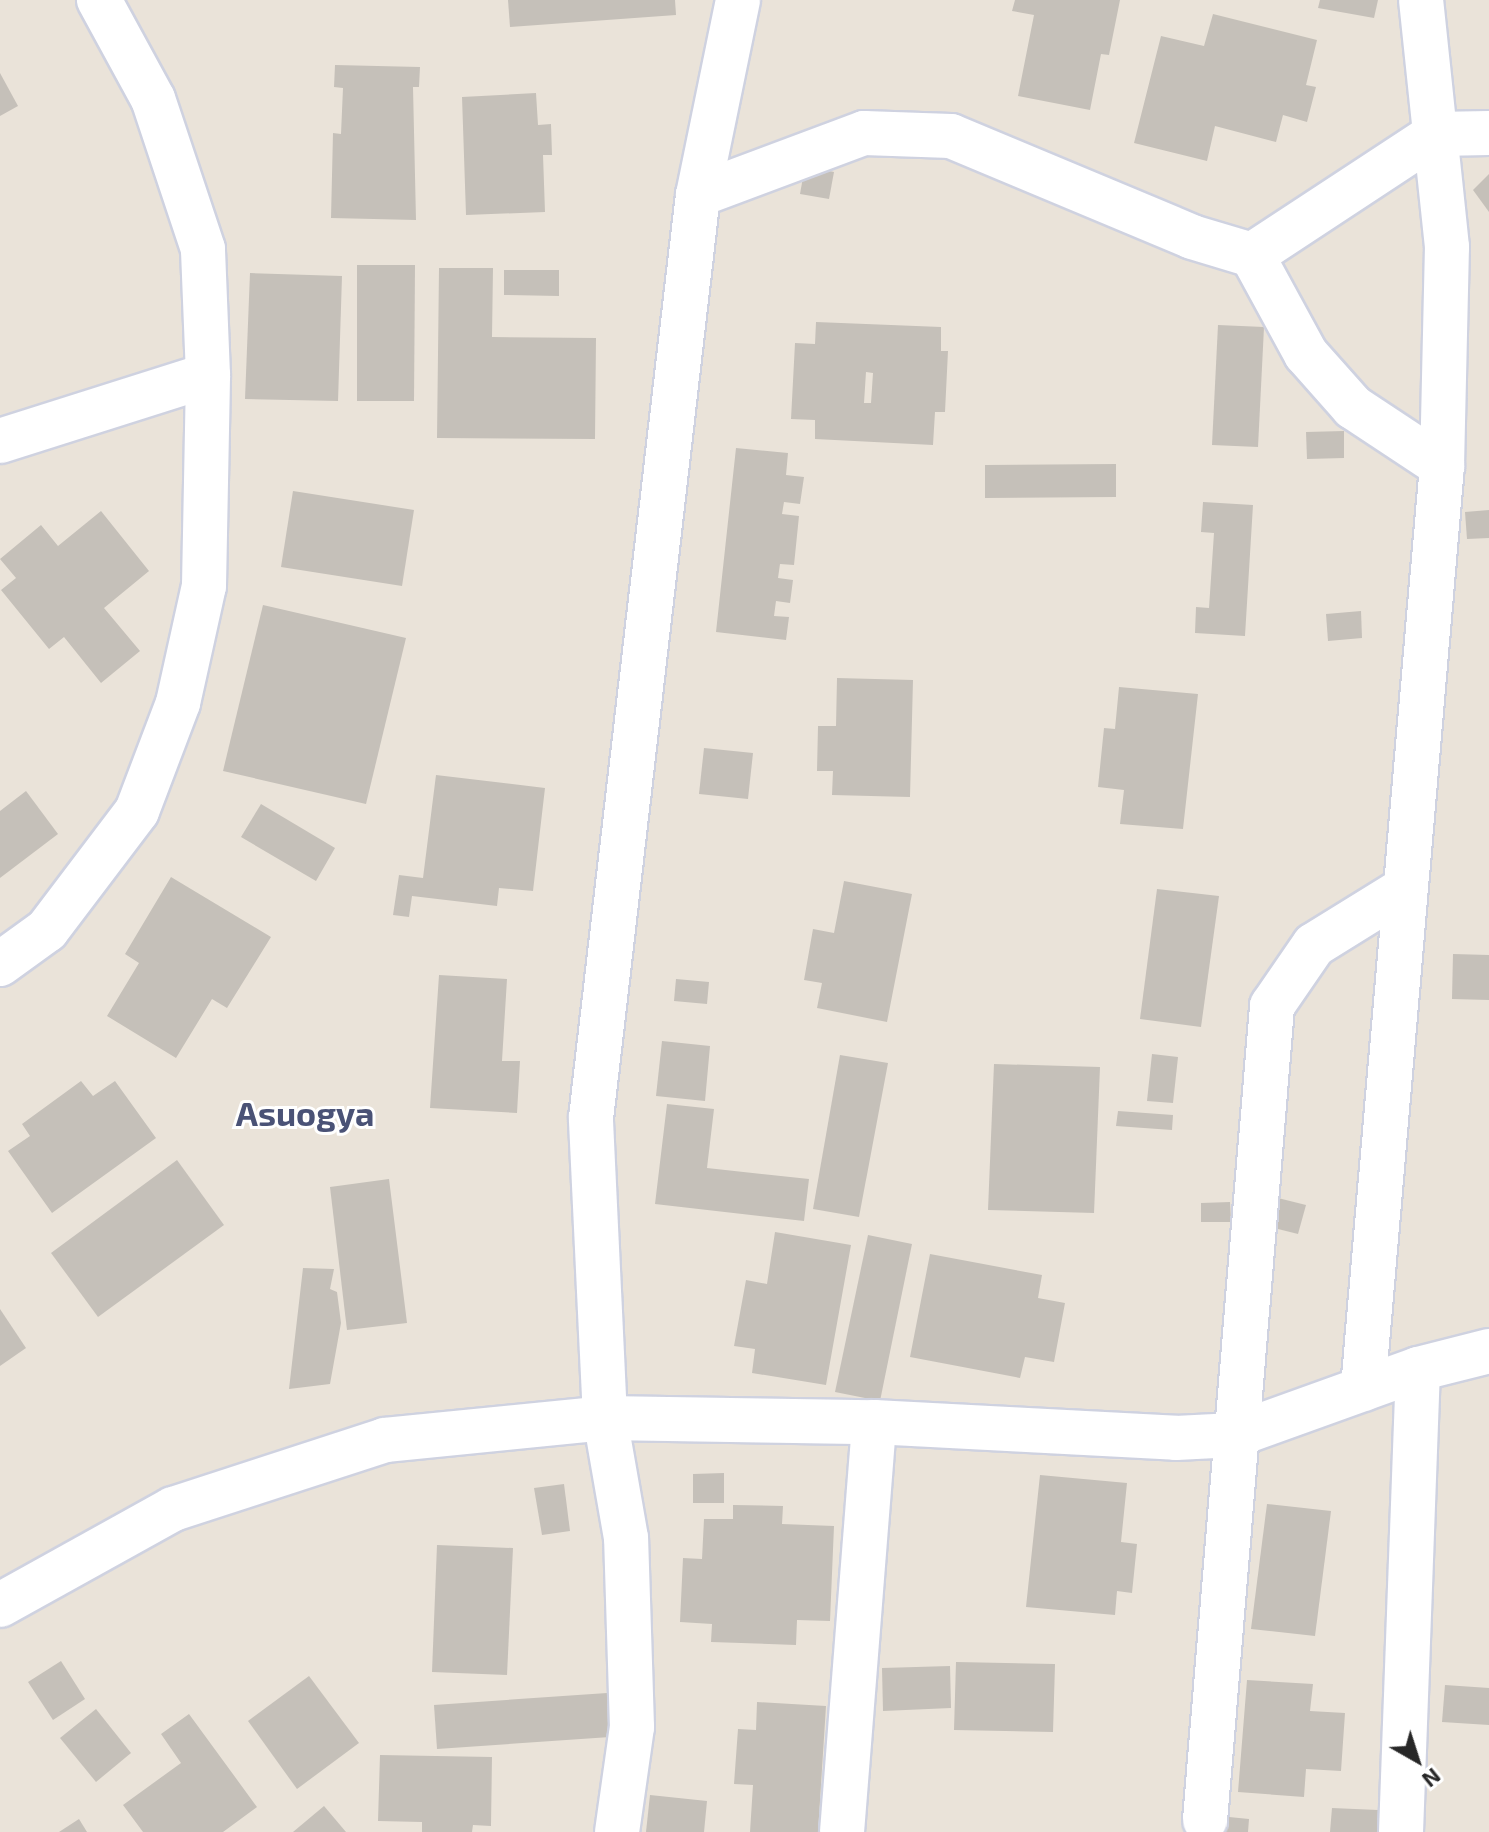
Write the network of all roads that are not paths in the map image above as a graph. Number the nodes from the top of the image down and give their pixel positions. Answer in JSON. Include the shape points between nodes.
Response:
{"nodes":[{"id":1,"x":99,"y":0,"type":"edge"},
{"id":2,"x":738,"y":0,"type":"edge"},
{"id":3,"x":1421,"y":0,"type":"edge"},
{"id":4,"x":1489,"y":133,"type":"edge"},
{"id":5,"x":1436,"y":134,"type":"junction"},
{"id":6,"x":698,"y":195,"type":"junction"},
{"id":7,"x":1252,"y":255,"type":"junction"},
{"id":8,"x":208,"y":375,"type":"junction"},
{"id":9,"x":0,"y":441,"type":"edge"},
{"id":10,"x":1442,"y":466,"type":"junction"},
{"id":11,"x":1406,"y":888,"type":"junction"},
{"id":12,"x":0,"y":964,"type":"edge"},
{"id":13,"x":1489,"y":1351,"type":"edge"},
{"id":14,"x":1418,"y":1369,"type":"junction"},
{"id":15,"x":1363,"y":1389,"type":"junction"},
{"id":16,"x":605,"y":1418,"type":"junction"},
{"id":17,"x":874,"y":1422,"type":"junction"},
{"id":18,"x":1235,"y":1435,"type":"junction"},
{"id":19,"x":0,"y":1605,"type":"edge"},
{"id":20,"x":1205,"y":1820,"type":"dead end"},
{"id":21,"x":617,"y":1832,"type":"edge"},
{"id":22,"x":842,"y":1832,"type":"edge"},
{"id":23,"x":1401,"y":1832,"type":"edge"}],
"edges":[{"from":1,"to":8,"type":"street","via":[[153,99],[203,249]]},
{"from":2,"to":6,"type":"street"},
{"from":3,"to":5,"type":"street"},
{"from":4,"to":5,"type":"street"},
{"from":5,"to":7,"type":"street"},
{"from":5,"to":10,"type":"street","via":[[1447,247]]},
{"from":6,"to":7,"type":"street","via":[[864,133],[951,136],[1192,237]]},
{"from":6,"to":16,"type":"street","via":[[591,1118]]},
{"from":7,"to":10,"type":"street","via":[[1306,354],[1353,407]]},
{"from":8,"to":9,"type":"street"},
{"from":8,"to":12,"type":"street","via":[[204,586],[178,703],[137,811],[47,930]]},
{"from":10,"to":11,"type":"street"},
{"from":11,"to":15,"type":"street"},
{"from":11,"to":18,"type":"street","via":[[1314,945],[1272,1006]]},
{"from":13,"to":14,"type":"street"},
{"from":14,"to":15,"type":"street"},
{"from":14,"to":23,"type":"street"},
{"from":15,"to":18,"type":"street"},
{"from":16,"to":17,"type":"street"},
{"from":16,"to":19,"type":"street","via":[[385,1440],[173,1509]]},
{"from":16,"to":21,"type":"street","via":[[626,1538],[631,1712]]},
{"from":17,"to":18,"type":"street","via":[[1176,1438]]},
{"from":17,"to":22,"type":"street"},
{"from":18,"to":20,"type":"street"}]}
